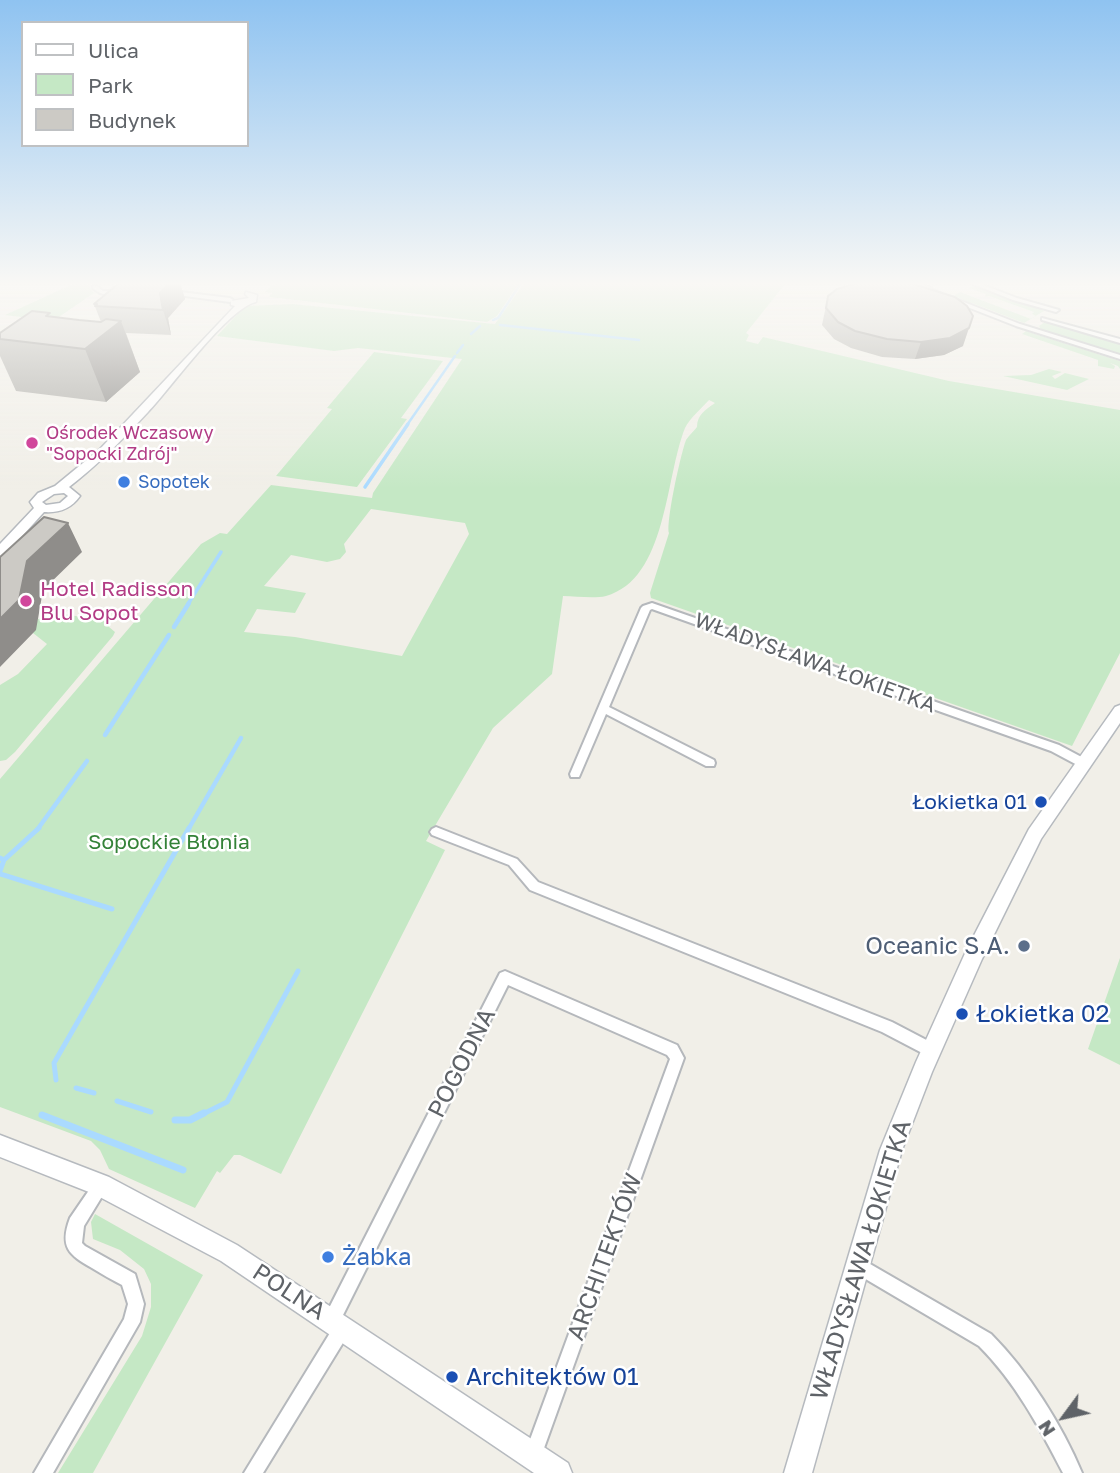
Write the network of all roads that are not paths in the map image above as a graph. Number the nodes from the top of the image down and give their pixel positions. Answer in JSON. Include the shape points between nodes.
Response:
{"nodes":[{"id":1,"x":196,"y":352,"type":"edge"},
{"id":2,"x":1103,"y":352,"type":"edge"},
{"id":3,"x":1120,"y":357,"type":"edge"},
{"id":4,"x":0,"y":552,"type":"edge"},
{"id":5,"x":602,"y":709,"type":"junction"},
{"id":6,"x":1120,"y":711,"type":"edge"},
{"id":7,"x":710,"y":763,"type":"dead end"},
{"id":8,"x":1085,"y":764,"type":"junction"},
{"id":9,"x":575,"y":774,"type":"dead end"},
{"id":10,"x":436,"y":832,"type":"dead end"},
{"id":11,"x":931,"y":1050,"type":"junction"},
{"id":12,"x":677,"y":1058,"type":"joint"},
{"id":13,"x":0,"y":1146,"type":"edge"},
{"id":14,"x":101,"y":1185,"type":"junction"},
{"id":15,"x":858,"y":1265,"type":"junction"},
{"id":16,"x":337,"y":1323,"type":"junction"},
{"id":17,"x":533,"y":1456,"type":"junction"},
{"id":18,"x":260,"y":1470,"type":"edge"},
{"id":19,"x":43,"y":1473,"type":"edge"},
{"id":20,"x":558,"y":1473,"type":"edge"},
{"id":21,"x":798,"y":1473,"type":"edge"},
{"id":22,"x":1073,"y":1473,"type":"edge"}],
"edges":[{"from":1,"to":4,"type":"street","via":[[64,490],[74,496],[72,501],[46,509]]},
{"from":2,"to":3,"type":"street"},
{"from":5,"to":7,"type":"street"},
{"from":5,"to":8,"type":"street","name":"WŁADYSŁAWA ŁOKIETKA","via":[[646,608],[652,606],[1055,748]]},
{"from":5,"to":9,"type":"street","name":"WŁADYSŁAWA ŁOKIETKA"},
{"from":6,"to":8,"type":"street","name":"WŁADYSŁAWA ŁOKIETKA"},
{"from":8,"to":11,"type":"street","name":"WŁADYSŁAWA ŁOKIETKA","via":[[1035,834]]},
{"from":10,"to":11,"type":"street","via":[[513,862],[534,886],[887,1027]]},
{"from":11,"to":15,"type":"street","name":"WŁADYSŁAWA ŁOKIETKA","via":[[891,1150]]},
{"from":12,"to":16,"type":"street","name":"POGODNA","via":[[672,1050],[505,977]]},
{"from":12,"to":17,"type":"street","name":"ARCHITEKTÓW"},
{"from":13,"to":14,"type":"street","name":"POLNA"},
{"from":14,"to":16,"type":"street","name":"POLNA","via":[[229,1253]]},
{"from":14,"to":19,"type":"street","via":[[76,1224],[74,1245],[129,1280],[134,1313]]},
{"from":15,"to":21,"type":"street","name":"WŁADYSŁAWA ŁOKIETKA"},
{"from":15,"to":22,"type":"street","via":[[995,1349],[1035,1403]]},
{"from":16,"to":17,"type":"street","name":"POLNA"},
{"from":16,"to":18,"type":"street"},
{"from":17,"to":20,"type":"street","name":"POLNA"}]}
